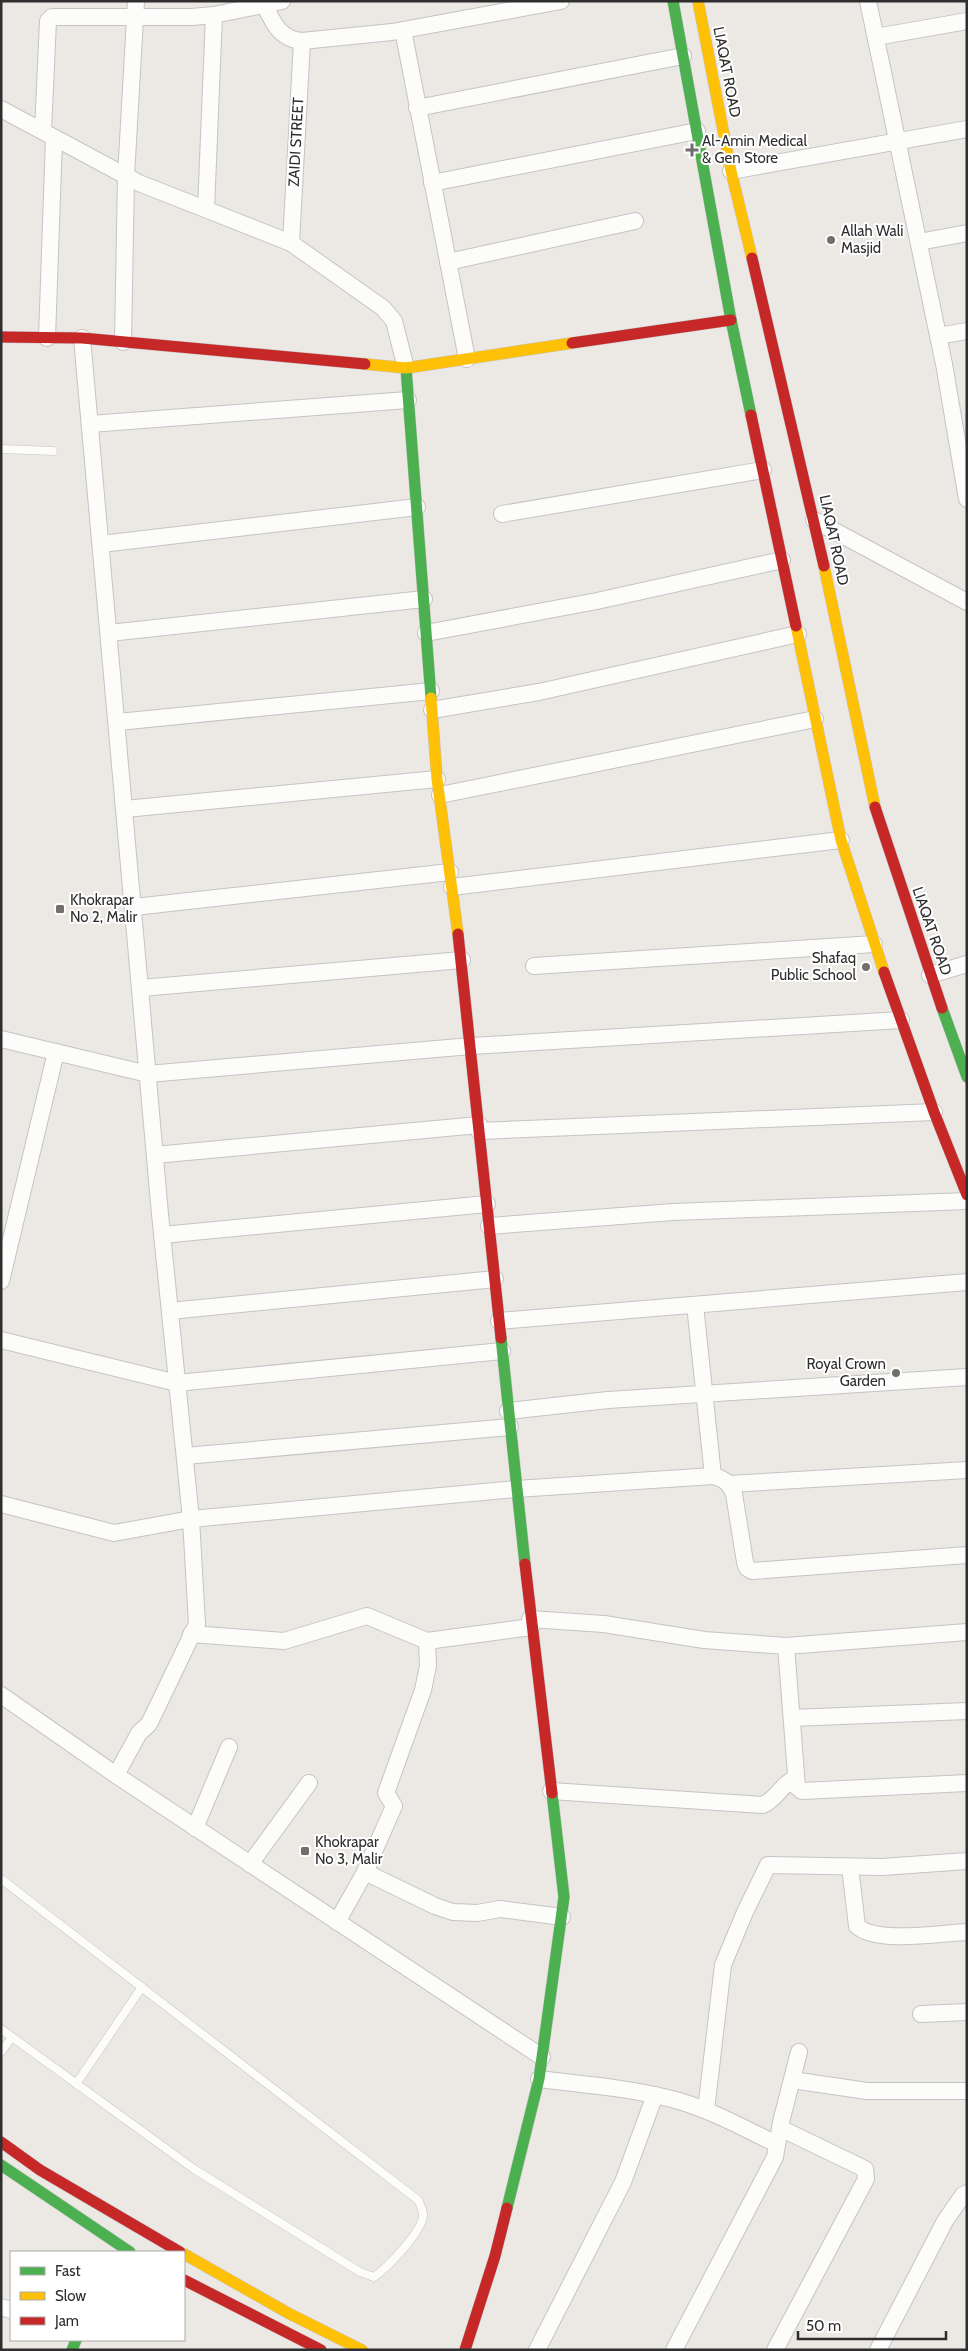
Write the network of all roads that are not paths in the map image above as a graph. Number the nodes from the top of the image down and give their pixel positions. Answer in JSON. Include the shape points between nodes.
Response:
{"nodes":[{"id":1,"x":282,"y":1,"type":"edge"},
{"id":2,"x":562,"y":1,"type":"edge"},
{"id":3,"x":673,"y":1,"type":"edge"},
{"id":4,"x":698,"y":1,"type":"edge"},
{"id":5,"x":868,"y":1,"type":"edge"},
{"id":6,"x":264,"y":4,"type":"junction"},
{"id":7,"x":136,"y":9,"type":"edge"},
{"id":8,"x":214,"y":15,"type":"junction"},
{"id":9,"x":967,"y":21,"type":"edge"},
{"id":10,"x":403,"y":30,"type":"junction"},
{"id":11,"x":876,"y":36,"type":"junction"},
{"id":12,"x":302,"y":41,"type":"junction"},
{"id":13,"x":683,"y":56,"type":"junction"},
{"id":14,"x":1,"y":96,"type":"edge"},
{"id":15,"x":417,"y":108,"type":"junction"},
{"id":16,"x":6,"y":112,"type":"edge"},
{"id":17,"x":967,"y":129,"type":"edge"},
{"id":18,"x":697,"y":131,"type":"junction"},
{"id":19,"x":49,"y":135,"type":"junction"},
{"id":20,"x":898,"y":141,"type":"junction"},
{"id":21,"x":732,"y":171,"type":"junction"},
{"id":22,"x":126,"y":176,"type":"junction"},
{"id":23,"x":432,"y":183,"type":"junction"},
{"id":24,"x":206,"y":209,"type":"junction"},
{"id":25,"x":635,"y":221,"type":"dead end"},
{"id":26,"x":967,"y":233,"type":"edge"},
{"id":27,"x":919,"y":242,"type":"junction"},
{"id":28,"x":291,"y":243,"type":"junction"},
{"id":29,"x":448,"y":262,"type":"junction"},
{"id":30,"x":732,"y":320,"type":"junction"},
{"id":31,"x":967,"y":331,"type":"edge"},
{"id":32,"x":938,"y":336,"type":"junction"},
{"id":33,"x":1,"y":337,"type":"edge"},
{"id":34,"x":47,"y":338,"type":"junction"},
{"id":35,"x":82,"y":338,"type":"junction"},
{"id":36,"x":123,"y":342,"type":"junction"},
{"id":37,"x":467,"y":359,"type":"junction"},
{"id":38,"x":406,"y":368,"type":"junction"},
{"id":39,"x":408,"y":400,"type":"junction"},
{"id":40,"x":90,"y":424,"type":"junction"},
{"id":41,"x":962,"y":442,"type":"edge"},
{"id":42,"x":1,"y":449,"type":"edge"},
{"id":43,"x":53,"y":451,"type":"dead end"},
{"id":44,"x":763,"y":470,"type":"junction"},
{"id":45,"x":967,"y":499,"type":"edge"},
{"id":46,"x":417,"y":507,"type":"junction"},
{"id":47,"x":502,"y":514,"type":"dead end"},
{"id":48,"x":814,"y":520,"type":"junction"},
{"id":49,"x":101,"y":544,"type":"junction"},
{"id":50,"x":782,"y":560,"type":"junction"},
{"id":51,"x":424,"y":598,"type":"junction"},
{"id":52,"x":967,"y":602,"type":"edge"},
{"id":53,"x":109,"y":633,"type":"junction"},
{"id":54,"x":426,"y":633,"type":"junction"},
{"id":55,"x":798,"y":634,"type":"junction"},
{"id":56,"x":430,"y":691,"type":"junction"},
{"id":57,"x":432,"y":710,"type":"junction"},
{"id":58,"x":815,"y":720,"type":"junction"},
{"id":59,"x":118,"y":722,"type":"junction"},
{"id":60,"x":437,"y":779,"type":"junction"},
{"id":61,"x":440,"y":795,"type":"junction"},
{"id":62,"x":125,"y":809,"type":"junction"},
{"id":63,"x":841,"y":840,"type":"junction"},
{"id":64,"x":451,"y":880,"type":"junction"},
{"id":65,"x":134,"y":907,"type":"junction"},
{"id":66,"x":874,"y":944,"type":"junction"},
{"id":67,"x":462,"y":960,"type":"junction"},
{"id":68,"x":967,"y":964,"type":"edge"},
{"id":69,"x":534,"y":966,"type":"dead end"},
{"id":70,"x":930,"y":975,"type":"junction"},
{"id":71,"x":141,"y":988,"type":"junction"},
{"id":72,"x":901,"y":1020,"type":"junction"},
{"id":73,"x":1,"y":1039,"type":"edge"},
{"id":74,"x":471,"y":1046,"type":"junction"},
{"id":75,"x":56,"y":1052,"type":"junction"},
{"id":76,"x":148,"y":1074,"type":"junction"},
{"id":77,"x":967,"y":1077,"type":"edge"},
{"id":78,"x":934,"y":1112,"type":"junction"},
{"id":79,"x":479,"y":1128,"type":"junction"},
{"id":80,"x":155,"y":1155,"type":"junction"},
{"id":81,"x":967,"y":1195,"type":"edge"},
{"id":82,"x":967,"y":1201,"type":"edge"},
{"id":83,"x":487,"y":1204,"type":"junction"},
{"id":84,"x":490,"y":1226,"type":"junction"},
{"id":85,"x":162,"y":1235,"type":"junction"},
{"id":86,"x":495,"y":1278,"type":"junction"},
{"id":87,"x":1,"y":1281,"type":"edge"},
{"id":88,"x":967,"y":1282,"type":"edge"},
{"id":89,"x":695,"y":1305,"type":"junction"},
{"id":90,"x":170,"y":1311,"type":"junction"},
{"id":91,"x":499,"y":1322,"type":"junction"},
{"id":92,"x":1,"y":1340,"type":"edge"},
{"id":93,"x":502,"y":1351,"type":"junction"},
{"id":94,"x":967,"y":1377,"type":"edge"},
{"id":95,"x":178,"y":1383,"type":"junction"},
{"id":96,"x":704,"y":1394,"type":"junction"},
{"id":97,"x":509,"y":1419,"type":"junction"},
{"id":98,"x":185,"y":1456,"type":"junction"},
{"id":99,"x":967,"y":1470,"type":"edge"},
{"id":100,"x":713,"y":1476,"type":"junction"},
{"id":101,"x":729,"y":1484,"type":"junction"},
{"id":102,"x":516,"y":1489,"type":"junction"},
{"id":103,"x":1,"y":1504,"type":"edge"},
{"id":104,"x":191,"y":1519,"type":"junction"},
{"id":105,"x":967,"y":1555,"type":"edge"},
{"id":106,"x":531,"y":1623,"type":"junction"},
{"id":107,"x":967,"y":1632,"type":"edge"},
{"id":108,"x":192,"y":1634,"type":"junction"},
{"id":109,"x":427,"y":1641,"type":"junction"},
{"id":110,"x":786,"y":1646,"type":"junction"},
{"id":111,"x":1,"y":1695,"type":"edge"},
{"id":112,"x":967,"y":1711,"type":"edge"},
{"id":113,"x":792,"y":1718,"type":"junction"},
{"id":114,"x":230,"y":1747,"type":"dead end"},
{"id":115,"x":116,"y":1775,"type":"junction"},
{"id":116,"x":796,"y":1778,"type":"junction"},
{"id":117,"x":967,"y":1783,"type":"edge"},
{"id":118,"x":310,"y":1784,"type":"dead end"},
{"id":119,"x":551,"y":1791,"type":"junction"},
{"id":120,"x":195,"y":1828,"type":"junction"},
{"id":121,"x":967,"y":1861,"type":"edge"},
{"id":122,"x":250,"y":1864,"type":"junction"},
{"id":123,"x":850,"y":1867,"type":"junction"},
{"id":124,"x":365,"y":1872,"type":"junction"},
{"id":125,"x":1,"y":1879,"type":"edge"},
{"id":126,"x":562,"y":1917,"type":"junction"},
{"id":127,"x":337,"y":1922,"type":"junction"},
{"id":128,"x":967,"y":1932,"type":"edge"},
{"id":129,"x":142,"y":1988,"type":"junction"},
{"id":130,"x":967,"y":2012,"type":"edge"},
{"id":131,"x":921,"y":2014,"type":"dead end"},
{"id":132,"x":1,"y":2029,"type":"edge"},
{"id":133,"x":12,"y":2036,"type":"junction"},
{"id":134,"x":1,"y":2052,"type":"edge"},
{"id":135,"x":799,"y":2052,"type":"dead end"},
{"id":136,"x":542,"y":2057,"type":"junction"},
{"id":137,"x":539,"y":2079,"type":"junction"},
{"id":138,"x":792,"y":2080,"type":"junction"},
{"id":139,"x":76,"y":2084,"type":"junction"},
{"id":140,"x":967,"y":2090,"type":"edge"},
{"id":141,"x":655,"y":2095,"type":"junction"},
{"id":142,"x":706,"y":2110,"type":"junction"},
{"id":143,"x":778,"y":2136,"type":"junction"},
{"id":144,"x":1,"y":2142,"type":"edge"},
{"id":145,"x":1,"y":2165,"type":"edge"},
{"id":146,"x":967,"y":2193,"type":"edge"},
{"id":147,"x":131,"y":2224,"type":"junction"},
{"id":148,"x":122,"y":2250,"type":"edge"},
{"id":149,"x":178,"y":2251,"type":"edge"},
{"id":150,"x":185,"y":2255,"type":"edge"},
{"id":151,"x":185,"y":2281,"type":"edge"},
{"id":152,"x":321,"y":2350,"type":"edge"},
{"id":153,"x":362,"y":2350,"type":"edge"},
{"id":154,"x":466,"y":2350,"type":"edge"},
{"id":155,"x":537,"y":2350,"type":"edge"},
{"id":156,"x":674,"y":2350,"type":"edge"},
{"id":157,"x":775,"y":2350,"type":"edge"},
{"id":158,"x":878,"y":2350,"type":"edge"}],
"edges":[{"from":1,"to":6,"type":"street"},
{"from":2,"to":10,"type":"street"},
{"from":3,"to":13,"type":"street"},
{"from":4,"to":21,"type":"street","name":"LIAQAT ROAD"},
{"from":5,"to":11,"type":"street"},
{"from":6,"to":8,"type":"street"},
{"from":6,"to":12,"type":"street","via":[[274,25],[284,35]]},
{"from":7,"to":8,"type":"street"},
{"from":7,"to":19,"type":"street","via":[[50,18]]},
{"from":7,"to":22,"type":"street"},
{"from":8,"to":24,"type":"street"},
{"from":9,"to":11,"type":"street"},
{"from":10,"to":12,"type":"street"},
{"from":10,"to":15,"type":"street"},
{"from":11,"to":20,"type":"street"},
{"from":12,"to":28,"type":"street","name":"ZAIDI STREET"},
{"from":13,"to":15,"type":"street"},
{"from":13,"to":18,"type":"street"},
{"from":14,"to":16,"type":"street"},
{"from":15,"to":23,"type":"street"},
{"from":16,"to":19,"type":"street"},
{"from":17,"to":20,"type":"street"},
{"from":18,"to":23,"type":"street"},
{"from":18,"to":30,"type":"street"},
{"from":19,"to":22,"type":"street"},
{"from":19,"to":34,"type":"street"},
{"from":20,"to":21,"type":"street"},
{"from":20,"to":27,"type":"street"},
{"from":21,"to":48,"type":"street","name":"LIAQAT ROAD"},
{"from":22,"to":24,"type":"street"},
{"from":22,"to":36,"type":"street"},
{"from":23,"to":29,"type":"street"},
{"from":24,"to":28,"type":"street"},
{"from":25,"to":29,"type":"street"},
{"from":26,"to":27,"type":"street"},
{"from":27,"to":32,"type":"street"},
{"from":28,"to":38,"type":"street","via":[[383,308],[394,321]]},
{"from":29,"to":37,"type":"street"},
{"from":30,"to":37,"type":"street"},
{"from":30,"to":44,"type":"street"},
{"from":31,"to":32,"type":"street"},
{"from":32,"to":41,"type":"street"},
{"from":33,"to":34,"type":"street"},
{"from":34,"to":35,"type":"street"},
{"from":35,"to":36,"type":"street"},
{"from":35,"to":40,"type":"street"},
{"from":36,"to":38,"type":"street"},
{"from":37,"to":38,"type":"street"},
{"from":38,"to":39,"type":"street"},
{"from":39,"to":40,"type":"street"},
{"from":39,"to":46,"type":"street"},
{"from":40,"to":49,"type":"street"},
{"from":41,"to":45,"type":"street"},
{"from":42,"to":43,"type":"lane"},
{"from":44,"to":47,"type":"street"},
{"from":44,"to":50,"type":"street"},
{"from":46,"to":49,"type":"street"},
{"from":46,"to":51,"type":"street"},
{"from":48,"to":52,"type":"street"},
{"from":48,"to":70,"type":"street","name":"LIAQAT ROAD","via":[[878,815]]},
{"from":49,"to":53,"type":"street"},
{"from":50,"to":54,"type":"street","via":[[597,601]]},
{"from":50,"to":55,"type":"street"},
{"from":51,"to":53,"type":"street"},
{"from":51,"to":54,"type":"street"},
{"from":53,"to":59,"type":"street"},
{"from":54,"to":56,"type":"street"},
{"from":55,"to":57,"type":"street","via":[[539,692]]},
{"from":55,"to":58,"type":"street"},
{"from":56,"to":57,"type":"street"},
{"from":56,"to":59,"type":"street"},
{"from":57,"to":60,"type":"street"},
{"from":58,"to":61,"type":"street"},
{"from":58,"to":63,"type":"street"},
{"from":59,"to":62,"type":"street"},
{"from":60,"to":61,"type":"street"},
{"from":60,"to":62,"type":"street"},
{"from":61,"to":64,"type":"street"},
{"from":62,"to":65,"type":"street"},
{"from":63,"to":64,"type":"street"},
{"from":63,"to":66,"type":"street"},
{"from":64,"to":65,"type":"street"},
{"from":64,"to":67,"type":"street"},
{"from":65,"to":71,"type":"street"},
{"from":66,"to":69,"type":"street"},
{"from":66,"to":72,"type":"street"},
{"from":67,"to":71,"type":"street"},
{"from":67,"to":74,"type":"street"},
{"from":68,"to":70,"type":"street"},
{"from":70,"to":77,"type":"street","name":"LIAQAT ROAD"},
{"from":71,"to":76,"type":"street"},
{"from":72,"to":74,"type":"street"},
{"from":72,"to":78,"type":"street"},
{"from":73,"to":75,"type":"street"},
{"from":74,"to":76,"type":"street"},
{"from":74,"to":79,"type":"street"},
{"from":75,"to":76,"type":"street"},
{"from":75,"to":87,"type":"street"},
{"from":76,"to":80,"type":"street"},
{"from":78,"to":79,"type":"street"},
{"from":78,"to":81,"type":"street"},
{"from":79,"to":80,"type":"street"},
{"from":79,"to":83,"type":"street"},
{"from":80,"to":85,"type":"street"},
{"from":82,"to":84,"type":"street","via":[[673,1212]]},
{"from":83,"to":84,"type":"street"},
{"from":83,"to":85,"type":"street"},
{"from":84,"to":86,"type":"street"},
{"from":85,"to":90,"type":"street"},
{"from":86,"to":90,"type":"street"},
{"from":86,"to":91,"type":"street"},
{"from":88,"to":89,"type":"street"},
{"from":89,"to":91,"type":"street"},
{"from":89,"to":96,"type":"street"},
{"from":90,"to":95,"type":"street"},
{"from":91,"to":93,"type":"street"},
{"from":92,"to":95,"type":"street"},
{"from":93,"to":95,"type":"street"},
{"from":93,"to":97,"type":"street"},
{"from":94,"to":96,"type":"street"},
{"from":95,"to":98,"type":"street"},
{"from":96,"to":97,"type":"street","via":[[608,1400]]},
{"from":96,"to":100,"type":"street"},
{"from":97,"to":98,"type":"street"},
{"from":97,"to":102,"type":"street"},
{"from":98,"to":104,"type":"street"},
{"from":99,"to":101,"type":"street"},
{"from":100,"to":101,"type":"street"},
{"from":100,"to":102,"type":"street"},
{"from":101,"to":105,"type":"street","via":[[734,1494],[745,1562],[752,1571]]},
{"from":102,"to":104,"type":"street"},
{"from":102,"to":106,"type":"street"},
{"from":103,"to":104,"type":"street","via":[[114,1533]]},
{"from":104,"to":108,"type":"street","via":[[197,1624]]},
{"from":106,"to":109,"type":"street"},
{"from":106,"to":110,"type":"street","via":[[604,1624],[704,1640]]},
{"from":106,"to":119,"type":"street"},
{"from":107,"to":110,"type":"street"},
{"from":108,"to":109,"type":"street","via":[[284,1641],[368,1616]]},
{"from":108,"to":115,"type":"street","via":[[149,1724],[139,1732]]},
{"from":109,"to":124,"type":"street","via":[[428,1666],[423,1690],[386,1793],[394,1806]]},
{"from":110,"to":113,"type":"street"},
{"from":111,"to":115,"type":"street"},
{"from":112,"to":113,"type":"street"},
{"from":113,"to":116,"type":"street"},
{"from":114,"to":120,"type":"street"},
{"from":115,"to":120,"type":"street"},
{"from":116,"to":117,"type":"street","via":[[797,1787],[802,1791]]},
{"from":116,"to":119,"type":"street","via":[[788,1781],[774,1798],[763,1805]]},
{"from":118,"to":122,"type":"street"},
{"from":119,"to":126,"type":"street","via":[[564,1897]]},
{"from":120,"to":122,"type":"street"},
{"from":121,"to":123,"type":"street"},
{"from":122,"to":127,"type":"street"},
{"from":123,"to":128,"type":"street","via":[[858,1926],[863,1931],[884,1936]]},
{"from":123,"to":142,"type":"street","via":[[770,1864],[766,1868],[723,1965]]},
{"from":124,"to":126,"type":"street","via":[[453,1912],[477,1913],[500,1909]]},
{"from":124,"to":127,"type":"street"},
{"from":125,"to":129,"type":"lane"},
{"from":126,"to":136,"type":"street"},
{"from":127,"to":136,"type":"street"},
{"from":129,"to":139,"type":"lane"},
{"from":129,"to":139,"type":"lane","via":[[418,2200],[424,2214],[421,2226],[374,2277],[360,2272],[194,2169]]},
{"from":130,"to":131,"type":"street"},
{"from":132,"to":133,"type":"lane"},
{"from":133,"to":134,"type":"lane"},
{"from":133,"to":139,"type":"lane"},
{"from":135,"to":138,"type":"street"},
{"from":136,"to":137,"type":"street"},
{"from":137,"to":141,"type":"street"},
{"from":137,"to":154,"type":"street","via":[[495,2256]]},
{"from":138,"to":140,"type":"street","via":[[867,2091]]},
{"from":138,"to":143,"type":"street"},
{"from":141,"to":142,"type":"street"},
{"from":141,"to":155,"type":"street","via":[[623,2182]]},
{"from":142,"to":143,"type":"street"},
{"from":143,"to":156,"type":"street","via":[[775,2157]]},
{"from":143,"to":157,"type":"street","via":[[864,2169],[866,2179]]},
{"from":144,"to":147,"type":"street","via":[[40,2170]]},
{"from":145,"to":148,"type":"street"},
{"from":146,"to":158,"type":"street","via":[[945,2221]]},
{"from":147,"to":148,"type":"street"},
{"from":147,"to":149,"type":"street"},
{"from":150,"to":153,"type":"street","via":[[288,2313]]},
{"from":151,"to":152,"type":"street"}]}
